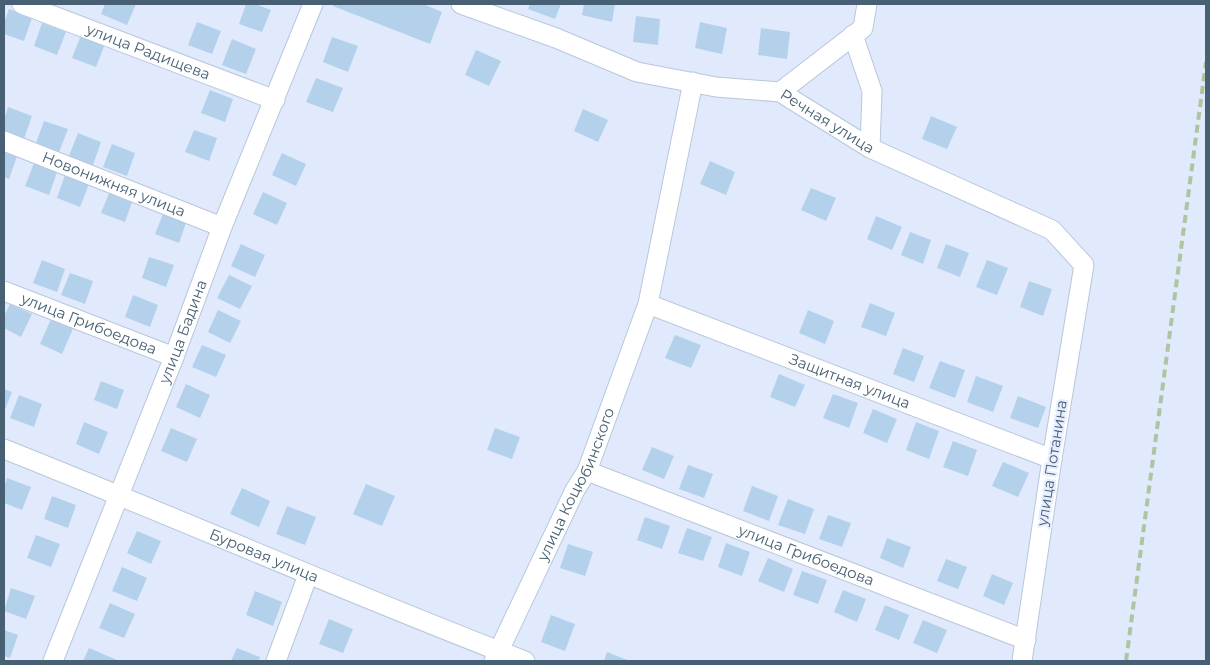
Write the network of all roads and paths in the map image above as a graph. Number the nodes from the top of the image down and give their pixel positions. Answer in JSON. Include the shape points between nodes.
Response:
{"nodes":[{"id":1,"x":22,"y":4,"type":"edge"},
{"id":2,"x":313,"y":4,"type":"edge"},
{"id":3,"x":461,"y":4,"type":"edge"},
{"id":4,"x":868,"y":4,"type":"edge"},
{"id":5,"x":853,"y":35,"type":"junction"},
{"id":6,"x":693,"y":82,"type":"junction"},
{"id":7,"x":780,"y":92,"type":"junction"},
{"id":8,"x":275,"y":100,"type":"junction"},
{"id":9,"x":4,"y":141,"type":"edge"},
{"id":10,"x":870,"y":148,"type":"junction"},
{"id":11,"x":222,"y":227,"type":"junction"},
{"id":12,"x":1084,"y":265,"type":"joint"},
{"id":13,"x":4,"y":291,"type":"edge"},
{"id":14,"x":648,"y":304,"type":"junction"},
{"id":15,"x":174,"y":358,"type":"junction"},
{"id":16,"x":4,"y":449,"type":"edge"},
{"id":17,"x":1052,"y":459,"type":"junction"},
{"id":18,"x":587,"y":471,"type":"junction"},
{"id":19,"x":119,"y":495,"type":"junction"},
{"id":20,"x":308,"y":575,"type":"junction"},
{"id":21,"x":1026,"y":640,"type":"junction"},
{"id":22,"x":496,"y":656,"type":"edge"},
{"id":23,"x":53,"y":661,"type":"edge"},
{"id":24,"x":276,"y":661,"type":"edge"},
{"id":25,"x":525,"y":661,"type":"edge"},
{"id":26,"x":1022,"y":661,"type":"edge"}],
"edges":[{"from":1,"to":8,"type":"street","name":"улица Радищева"},
{"from":2,"to":8,"type":"street","name":"улица Бадина"},
{"from":3,"to":6,"type":"street","name":"Речная улица","via":[[556,38],[637,72]]},
{"from":4,"to":5,"type":"street","via":[[863,28]]},
{"from":5,"to":7,"type":"street"},
{"from":5,"to":10,"type":"street","via":[[872,91]]},
{"from":6,"to":7,"type":"street","name":"Речная улица"},
{"from":6,"to":14,"type":"street","name":"улица Коцюбинского"},
{"from":7,"to":10,"type":"street","name":"Речная улица"},
{"from":8,"to":11,"type":"street","name":"улица Бадина"},
{"from":9,"to":11,"type":"street","name":"Новонижняя улица"},
{"from":10,"to":12,"type":"street","name":"Речная улица","via":[[1052,230]]},
{"from":11,"to":15,"type":"street","name":"улица Бадина"},
{"from":12,"to":17,"type":"street","name":"улица Потанина"},
{"from":13,"to":15,"type":"street","name":"улица Грибоедова"},
{"from":14,"to":17,"type":"street","name":"Защитная улица"},
{"from":14,"to":18,"type":"street","name":"улица Коцюбинского"},
{"from":15,"to":19,"type":"street","name":"улица Бадина"},
{"from":16,"to":19,"type":"street","name":"Буровая улица"},
{"from":17,"to":21,"type":"street","name":"улица Потанина"},
{"from":18,"to":21,"type":"street","name":"улица Грибоедова"},
{"from":18,"to":22,"type":"street","name":"улица Коцюбинского"},
{"from":19,"to":20,"type":"street","name":"Буровая улица"},
{"from":19,"to":23,"type":"street","name":"улица Бадина"},
{"from":20,"to":22,"type":"street","name":"Буровая улица"},
{"from":20,"to":24,"type":"street"},
{"from":21,"to":26,"type":"street","name":"улица Потанина"},
{"from":22,"to":25,"type":"street","name":"Буровая улица"}]}
